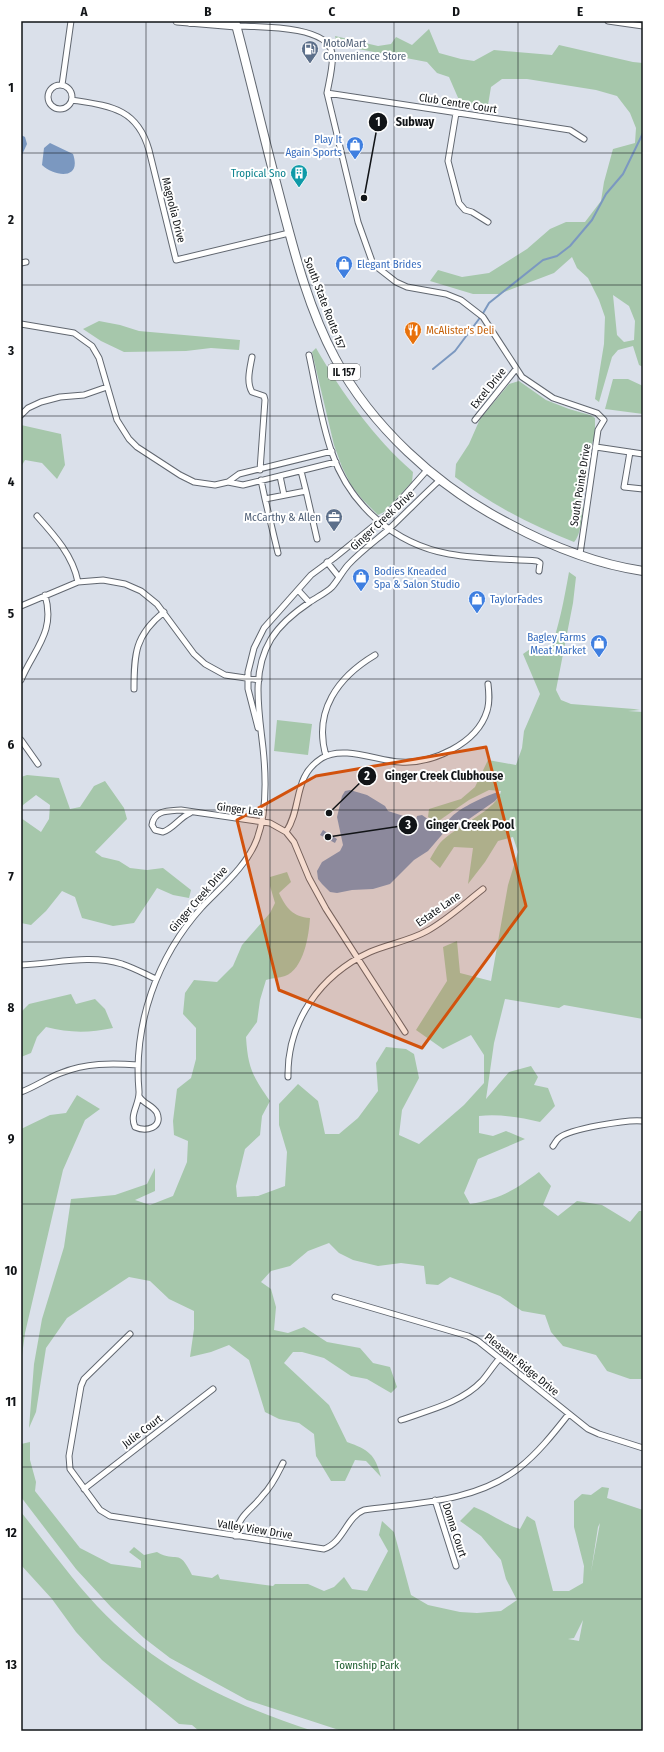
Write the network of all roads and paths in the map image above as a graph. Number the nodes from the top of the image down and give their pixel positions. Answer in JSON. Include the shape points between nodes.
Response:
{"nodes":[{"id":1,"x":71,"y":21,"type":"edge"},
{"id":2,"x":177,"y":21,"type":"edge"},
{"id":3,"x":608,"y":21,"type":"edge"},
{"id":4,"x":194,"y":22,"type":"edge"},
{"id":5,"x":235,"y":24,"type":"edge"},
{"id":6,"x":643,"y":26,"type":"edge"},
{"id":7,"x":62,"y":85,"type":"junction"},
{"id":8,"x":327,"y":93,"type":"junction"},
{"id":9,"x":72,"y":100,"type":"junction"},
{"id":10,"x":456,"y":113,"type":"junction"},
{"id":11,"x":584,"y":139,"type":"dead end"},
{"id":12,"x":488,"y":222,"type":"dead end"},
{"id":13,"x":289,"y":234,"type":"junction"},
{"id":14,"x":21,"y":324,"type":"edge"},
{"id":15,"x":309,"y":355,"type":"dead end"},
{"id":16,"x":252,"y":357,"type":"dead end"},
{"id":17,"x":516,"y":369,"type":"junction"},
{"id":18,"x":107,"y":387,"type":"junction"},
{"id":19,"x":21,"y":415,"type":"edge"},
{"id":20,"x":475,"y":420,"type":"dead end"},
{"id":21,"x":596,"y":447,"type":"junction"},
{"id":22,"x":332,"y":451,"type":"junction"},
{"id":23,"x":630,"y":452,"type":"junction"},
{"id":24,"x":643,"y":454,"type":"edge"},
{"id":25,"x":336,"y":462,"type":"junction"},
{"id":26,"x":269,"y":467,"type":"junction"},
{"id":27,"x":428,"y":469,"type":"junction"},
{"id":28,"x":260,"y":470,"type":"junction"},
{"id":29,"x":300,"y":471,"type":"junction"},
{"id":30,"x":280,"y":476,"type":"junction"},
{"id":31,"x":272,"y":478,"type":"junction"},
{"id":32,"x":441,"y":479,"type":"junction"},
{"id":33,"x":261,"y":480,"type":"junction"},
{"id":34,"x":228,"y":482,"type":"junction"},
{"id":35,"x":643,"y":489,"type":"edge"},
{"id":36,"x":306,"y":491,"type":"junction"},
{"id":37,"x":284,"y":495,"type":"junction"},
{"id":38,"x":265,"y":500,"type":"junction"},
{"id":39,"x":37,"y":516,"type":"dead end"},
{"id":40,"x":379,"y":522,"type":"junction"},
{"id":41,"x":389,"y":529,"type":"junction"},
{"id":42,"x":317,"y":539,"type":"dead end"},
{"id":43,"x":278,"y":553,"type":"dead end"},
{"id":44,"x":580,"y":554,"type":"junction"},
{"id":45,"x":327,"y":562,"type":"junction"},
{"id":46,"x":539,"y":571,"type":"dead end"},
{"id":47,"x":643,"y":571,"type":"edge"},
{"id":48,"x":339,"y":577,"type":"junction"},
{"id":49,"x":78,"y":582,"type":"junction"},
{"id":50,"x":298,"y":590,"type":"junction"},
{"id":51,"x":45,"y":595,"type":"junction"},
{"id":52,"x":309,"y":602,"type":"junction"},
{"id":53,"x":21,"y":606,"type":"edge"},
{"id":54,"x":164,"y":612,"type":"junction"},
{"id":55,"x":375,"y":655,"type":"dead end"},
{"id":56,"x":248,"y":679,"type":"junction"},
{"id":57,"x":21,"y":680,"type":"edge"},
{"id":58,"x":259,"y":680,"type":"junction"},
{"id":59,"x":488,"y":684,"type":"dead end"},
{"id":60,"x":134,"y":689,"type":"dead end"},
{"id":61,"x":21,"y":740,"type":"edge"},
{"id":62,"x":262,"y":740,"type":"junction"},
{"id":63,"x":326,"y":756,"type":"junction"},
{"id":64,"x":38,"y":764,"type":"dead end"},
{"id":65,"x":190,"y":813,"type":"junction"},
{"id":66,"x":261,"y":821,"type":"junction"},
{"id":67,"x":286,"y":832,"type":"junction"},
{"id":68,"x":483,"y":889,"type":"dead end"},
{"id":69,"x":357,"y":959,"type":"junction"},
{"id":70,"x":21,"y":965,"type":"edge"},
{"id":71,"x":156,"y":979,"type":"junction"},
{"id":72,"x":405,"y":1032,"type":"dead end"},
{"id":73,"x":138,"y":1064,"type":"junction"},
{"id":74,"x":288,"y":1077,"type":"dead end"},
{"id":75,"x":21,"y":1092,"type":"edge"},
{"id":76,"x":139,"y":1096,"type":"junction"},
{"id":77,"x":643,"y":1121,"type":"edge"},
{"id":78,"x":553,"y":1146,"type":"dead end"},
{"id":79,"x":335,"y":1296,"type":"dead end"},
{"id":80,"x":130,"y":1334,"type":"dead end"},
{"id":81,"x":499,"y":1359,"type":"junction"},
{"id":82,"x":213,"y":1389,"type":"dead end"},
{"id":83,"x":568,"y":1415,"type":"junction"},
{"id":84,"x":401,"y":1420,"type":"dead end"},
{"id":85,"x":643,"y":1448,"type":"edge"},
{"id":86,"x":283,"y":1463,"type":"dead end"},
{"id":87,"x":84,"y":1489,"type":"junction"},
{"id":88,"x":435,"y":1500,"type":"junction"},
{"id":89,"x":235,"y":1536,"type":"junction"},
{"id":90,"x":456,"y":1566,"type":"dead end"}],
"edges":[{"from":1,"to":7,"type":"street"},
{"from":2,"to":4,"type":"street"},
{"from":3,"to":6,"type":"street"},
{"from":4,"to":5,"type":"street"},
{"from":5,"to":8,"type":"street","via":[[304,32],[317,35],[327,42],[332,52]]},
{"from":5,"to":13,"type":"main road","name":"South State Route 157","number":"IL 157"},
{"from":7,"to":9,"type":"street","via":[[70,89]]},
{"from":7,"to":9,"type":"street","via":[[54,86],[48,92],[50,105],[57,109],[65,109]]},
{"from":8,"to":10,"type":"street","name":"Club Centre Court"},
{"from":8,"to":17,"type":"street","via":[[364,243],[373,264],[396,282],[418,290],[446,294],[469,306],[483,317]]},
{"from":9,"to":13,"type":"street","name":"Magnolia Drive","via":[[119,110],[138,125],[149,150],[176,260]]},
{"from":10,"to":11,"type":"street","name":"Club Centre Court","via":[[570,130]]},
{"from":10,"to":12,"type":"street","via":[[448,161],[459,202],[465,210]]},
{"from":13,"to":27,"type":"main road","name":"South State Route 157","number":"IL 157","via":[[315,313],[336,360],[367,407],[388,432]]},
{"from":14,"to":18,"type":"street","via":[[74,333],[87,340],[96,352]]},
{"from":15,"to":22,"type":"street"},
{"from":16,"to":28,"type":"street","via":[[250,389],[264,396],[265,400]]},
{"from":17,"to":20,"type":"street","name":"Excel Drive"},
{"from":17,"to":21,"type":"street","name":"South Pointe Drive","via":[[522,377],[553,398],[597,413],[604,420],[598,430]]},
{"from":18,"to":19,"type":"street","via":[[84,395],[41,402],[28,408]]},
{"from":18,"to":34,"type":"street","via":[[117,420],[129,440],[137,447],[194,482],[215,485]]},
{"from":21,"to":23,"type":"street"},
{"from":21,"to":44,"type":"street","name":"South Pointe Drive"},
{"from":22,"to":25,"type":"street"},
{"from":22,"to":26,"type":"street"},
{"from":23,"to":24,"type":"street"},
{"from":23,"to":35,"type":"street","via":[[624,486]]},
{"from":25,"to":29,"type":"street"},
{"from":25,"to":40,"type":"street","via":[[357,499]]},
{"from":26,"to":28,"type":"street"},
{"from":26,"to":31,"type":"street"},
{"from":27,"to":32,"type":"main road","name":"South State Route 157","number":"IL 157"},
{"from":27,"to":40,"type":"street","name":"Ginger Creek Drive"},
{"from":28,"to":34,"type":"street","via":[[239,474]]},
{"from":29,"to":30,"type":"street"},
{"from":29,"to":36,"type":"street"},
{"from":30,"to":31,"type":"street"},
{"from":30,"to":37,"type":"street"},
{"from":31,"to":33,"type":"street"},
{"from":32,"to":41,"type":"street","name":"Ginger Creek Drive"},
{"from":32,"to":44,"type":"main road","name":"South State Route 157","number":"IL 157","via":[[491,515],[540,540]]},
{"from":33,"to":34,"type":"street","via":[[239,485]]},
{"from":33,"to":38,"type":"street"},
{"from":36,"to":37,"type":"street"},
{"from":36,"to":42,"type":"street"},
{"from":37,"to":38,"type":"street"},
{"from":38,"to":43,"type":"street"},
{"from":39,"to":49,"type":"street","via":[[70,558]]},
{"from":40,"to":41,"type":"street"},
{"from":40,"to":45,"type":"street","name":"Ginger Creek Drive"},
{"from":41,"to":46,"type":"street","via":[[411,543],[448,554],[537,561],[540,563]]},
{"from":41,"to":48,"type":"street","name":"Ginger Creek Drive","via":[[348,565]]},
{"from":44,"to":47,"type":"main road","name":"South State Route 157","number":"IL 157"},
{"from":45,"to":48,"type":"street"},
{"from":45,"to":50,"type":"street","name":"Ginger Creek Drive"},
{"from":48,"to":52,"type":"street","name":"Ginger Creek Drive","via":[[331,588]]},
{"from":49,"to":51,"type":"street"},
{"from":49,"to":54,"type":"street","via":[[103,580],[124,584],[150,597]]},
{"from":50,"to":52,"type":"street"},
{"from":50,"to":56,"type":"street","name":"Ginger Creek Drive","via":[[259,636],[250,659]]},
{"from":51,"to":53,"type":"street"},
{"from":51,"to":57,"type":"street","via":[[48,611],[44,637]]},
{"from":52,"to":58,"type":"street","name":"Ginger Creek Drive","via":[[286,620],[271,640],[262,661]]},
{"from":54,"to":56,"type":"street","via":[[194,654],[206,664],[225,675]]},
{"from":54,"to":60,"type":"street","via":[[148,626],[138,643],[134,662]]},
{"from":55,"to":63,"type":"street","via":[[341,681],[330,700],[322,726]]},
{"from":56,"to":58,"type":"street"},
{"from":56,"to":62,"type":"street","name":"Ginger Creek Drive"},
{"from":58,"to":62,"type":"street","name":"Ginger Creek Drive"},
{"from":59,"to":63,"type":"street","via":[[487,711],[479,726],[463,742],[442,753],[426,759],[402,762],[355,754]]},
{"from":61,"to":64,"type":"street"},
{"from":62,"to":66,"type":"street","name":"Ginger Creek Drive","via":[[265,777]]},
{"from":63,"to":67,"type":"street","via":[[305,775],[298,791],[295,817]]},
{"from":65,"to":65,"type":"street","name":"Ginger Lea","via":[[163,832],[156,830],[152,825],[153,818],[159,813]]},
{"from":65,"to":66,"type":"street","name":"Ginger Lea"},
{"from":66,"to":67,"type":"street","name":"Ginger Lea"},
{"from":66,"to":71,"type":"street","name":"Ginger Creek Drive","via":[[249,856],[191,920],[174,943]]},
{"from":67,"to":69,"type":"street","via":[[294,842],[320,900]]},
{"from":68,"to":69,"type":"street","name":"Estate Lane","via":[[426,931]]},
{"from":69,"to":72,"type":"street"},
{"from":69,"to":74,"type":"street","name":"Estate Lane","via":[[327,980],[310,1001],[294,1036]]},
{"from":70,"to":71,"type":"street","via":[[72,960],[104,961],[122,964]]},
{"from":71,"to":73,"type":"street","name":"Ginger Creek Drive","via":[[144,1021]]},
{"from":73,"to":75,"type":"street","via":[[109,1063],[81,1066]]},
{"from":73,"to":76,"type":"street","name":"Ginger Creek Drive"},
{"from":76,"to":76,"type":"street","name":"Ginger Creek Drive","via":[[133,1122],[135,1127],[148,1130],[154,1127],[157,1114],[153,1108],[142,1102]]},
{"from":77,"to":78,"type":"street","via":[[617,1121],[574,1132],[559,1137]]},
{"from":79,"to":81,"type":"street","name":"Pleasant Ridge Drive","via":[[462,1333],[478,1341]]},
{"from":80,"to":87,"type":"street","name":"Valley View Drive","via":[[89,1372],[81,1386],[68,1463]]},
{"from":81,"to":83,"type":"street","name":"Pleasant Ridge Drive"},
{"from":81,"to":84,"type":"street","via":[[481,1381],[461,1397]]},
{"from":82,"to":87,"type":"street","name":"Julie Court"},
{"from":83,"to":85,"type":"street","name":"Pleasant Ridge Drive","via":[[599,1434]]},
{"from":83,"to":88,"type":"street","name":"Valley View Drive","via":[[518,1469],[475,1491]]},
{"from":86,"to":89,"type":"street","via":[[263,1496],[239,1521]]},
{"from":87,"to":89,"type":"street","name":"Valley View Drive","via":[[100,1510],[110,1516]]},
{"from":88,"to":89,"type":"street","name":"Valley View Drive","via":[[360,1512],[335,1543],[324,1549]]},
{"from":88,"to":90,"type":"street","name":"Donna Court"}]}
